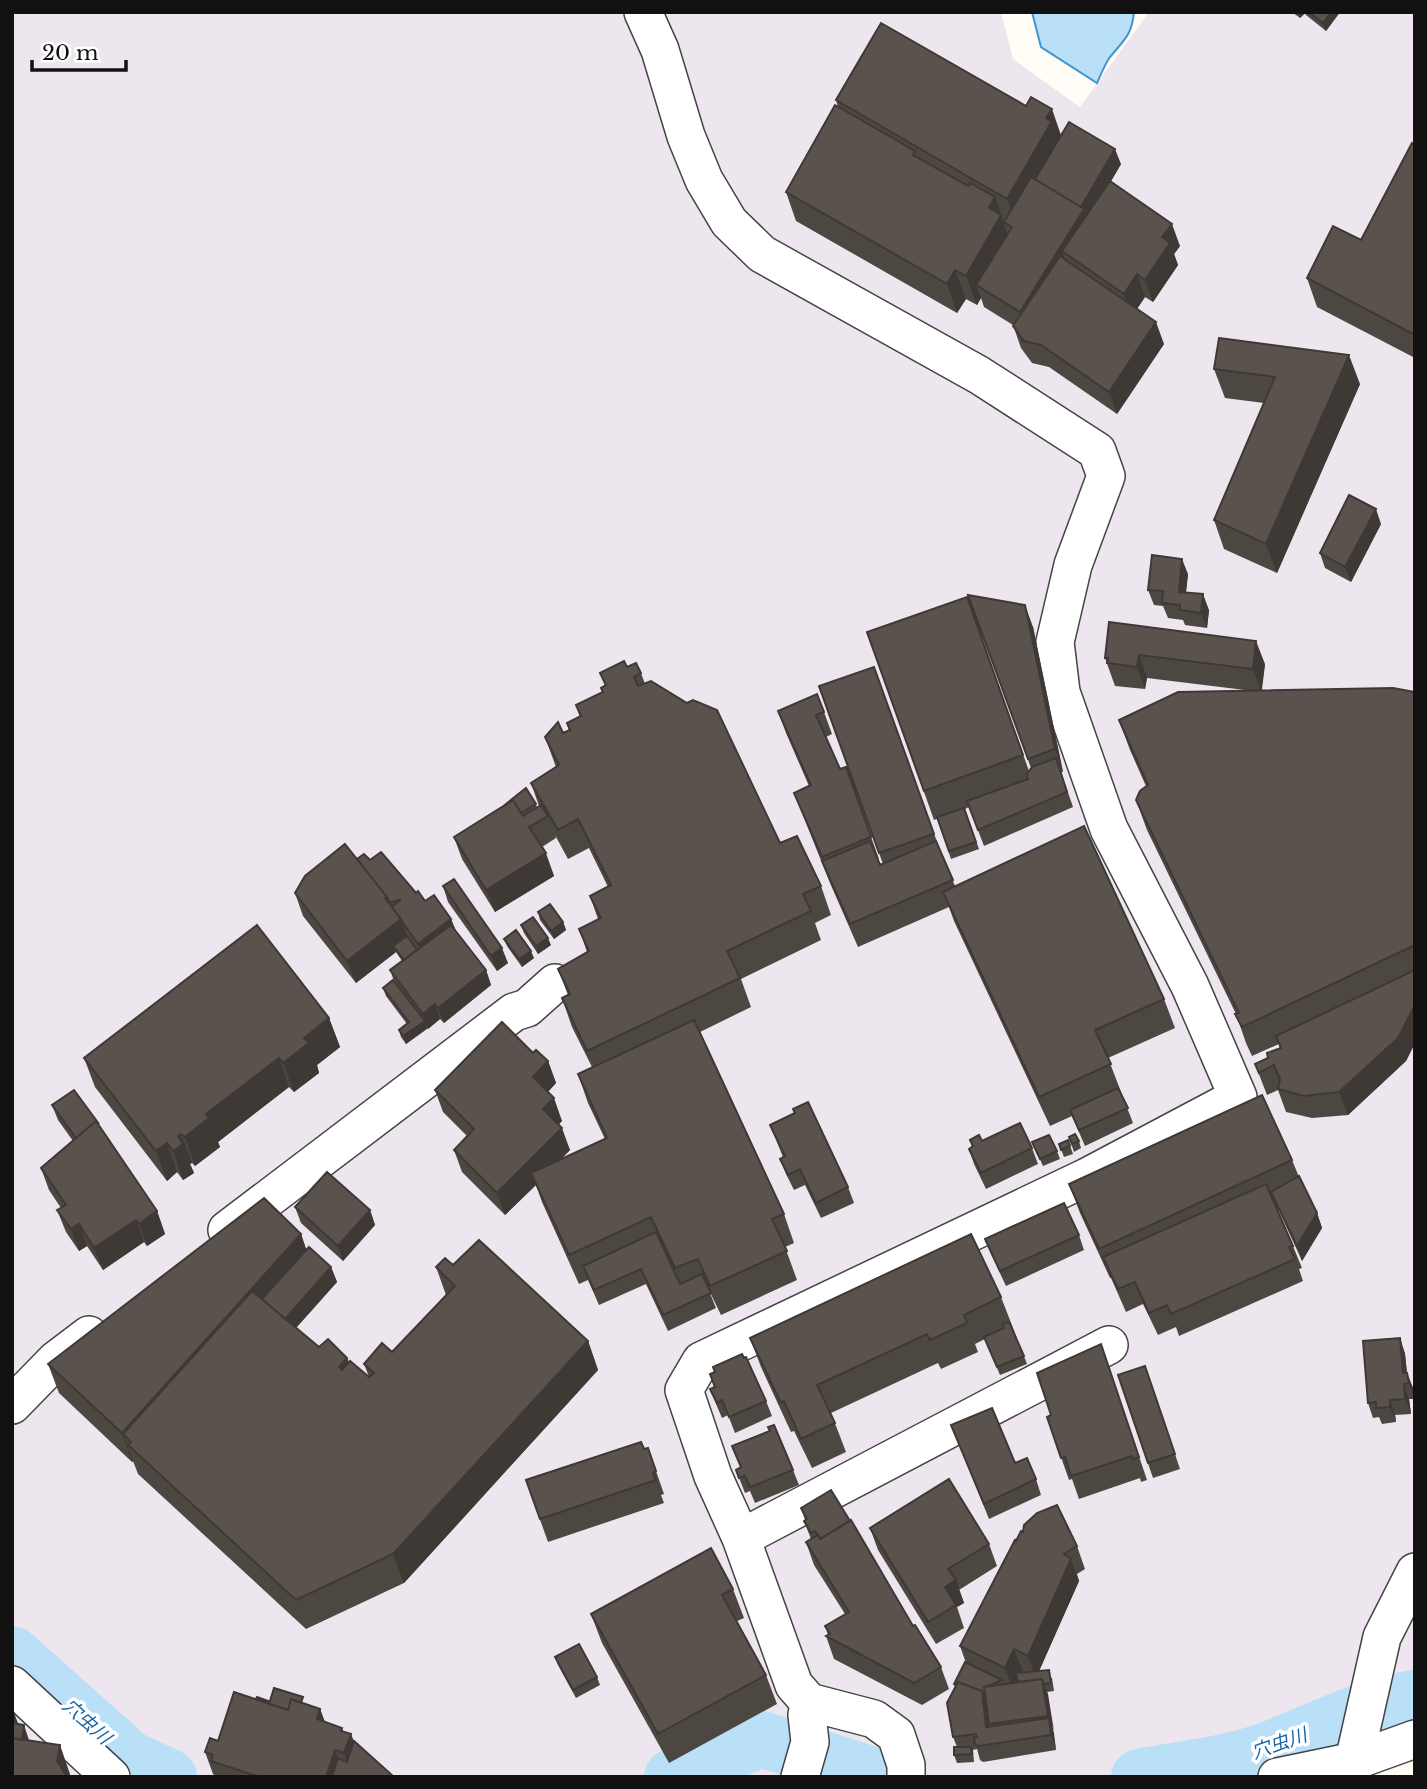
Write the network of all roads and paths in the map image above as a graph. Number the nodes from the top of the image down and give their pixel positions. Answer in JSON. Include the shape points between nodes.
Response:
{"nodes":[{"id":1,"x":643,"y":12,"type":"edge"},
{"id":2,"x":555,"y":983,"type":"edge"},
{"id":3,"x":198,"y":1252,"type":"edge"},
{"id":4,"x":111,"y":1318,"type":"edge"},
{"id":5,"x":1109,"y":1345,"type":"dead end"},
{"id":6,"x":12,"y":1405,"type":"edge"},
{"id":7,"x":741,"y":1538,"type":"junction"},
{"id":8,"x":1415,"y":1572,"type":"edge"},
{"id":9,"x":12,"y":1685,"type":"edge"},
{"id":10,"x":809,"y":1702,"type":"junction"},
{"id":11,"x":1415,"y":1740,"type":"edge"},
{"id":12,"x":1354,"y":1760,"type":"junction"},
{"id":13,"x":111,"y":1777,"type":"edge"},
{"id":14,"x":800,"y":1777,"type":"edge"},
{"id":15,"x":906,"y":1777,"type":"edge"},
{"id":16,"x":1277,"y":1777,"type":"edge"}],
"edges":[{"from":1,"to":7,"type":"street","via":[[704,180],[729,222],[762,254],[979,375],[1097,451],[1106,476],[1073,565],[1055,642],[1060,692],[1109,829],[1191,986],[1238,1097],[1087,1177],[701,1361],[684,1391],[713,1476]]},
{"from":2,"to":3,"type":"street"},
{"from":4,"to":6,"type":"street","via":[[56,1360]]},
{"from":5,"to":7,"type":"street"},
{"from":7,"to":10,"type":"street","via":[[794,1685]]},
{"from":8,"to":12,"type":"street","via":[[1382,1637]]},
{"from":9,"to":13,"type":"street"},
{"from":10,"to":14,"type":"street","via":[[810,1742]]},
{"from":10,"to":15,"type":"street","via":[[874,1719],[896,1735]]},
{"from":11,"to":12,"type":"street"},
{"from":12,"to":16,"type":"street"}]}
